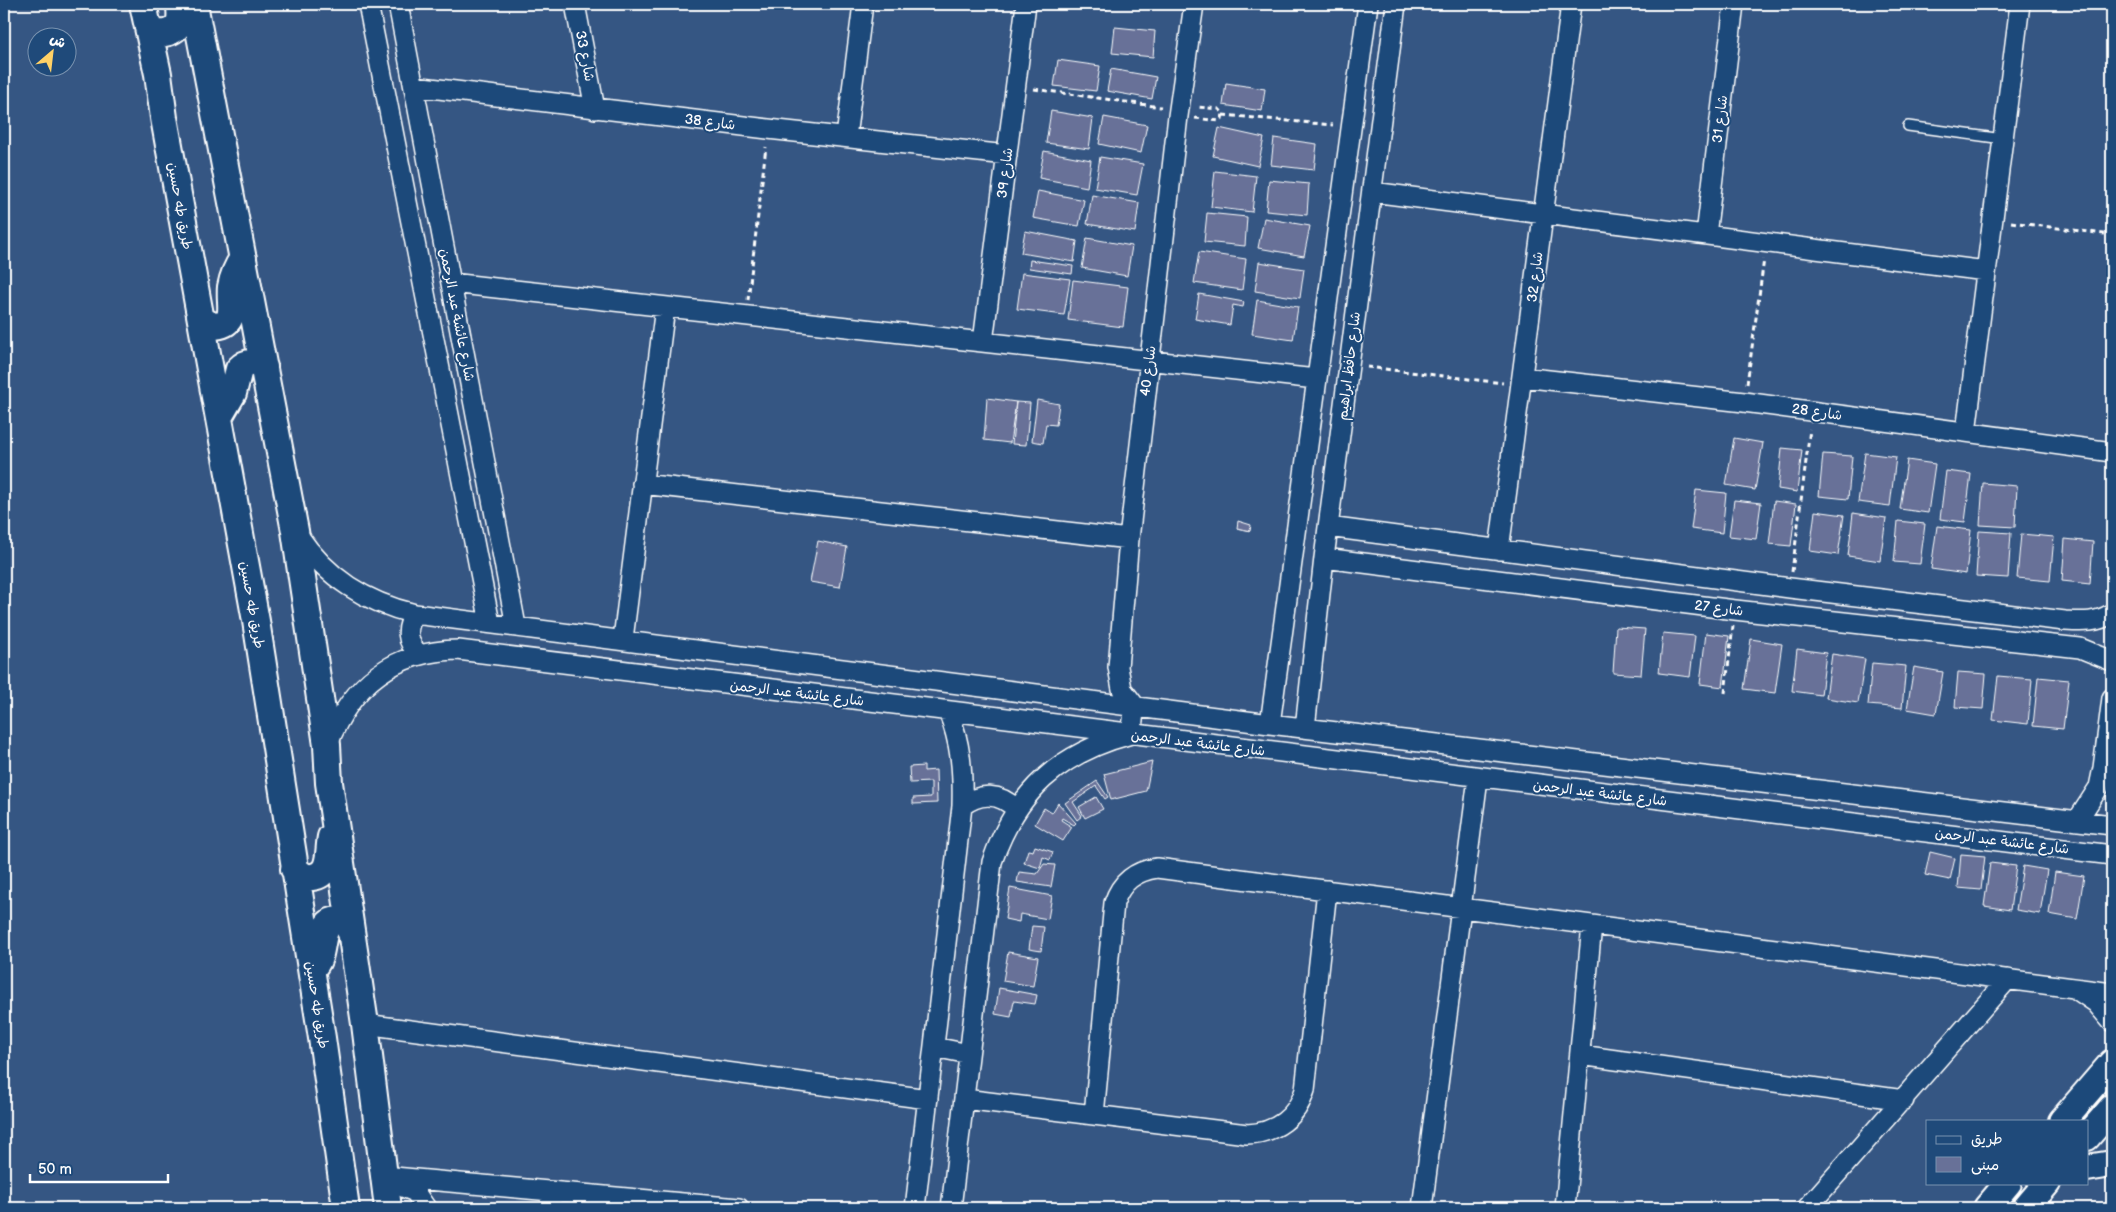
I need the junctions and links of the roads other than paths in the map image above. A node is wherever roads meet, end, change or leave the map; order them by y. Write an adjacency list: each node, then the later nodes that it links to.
1 (143, 4): 15 (main road, طريق طه حسين)
2 (180, 4): 15 (main road)
3 (194, 4): 25 (main road)
4 (368, 4): 46 (street, شارع عائشة عبد الرحمن)
5 (398, 4): 16 (street, شارع عائشة عبد الرحمن)
6 (575, 4): 17 (street, شارع 33)
7 (863, 4): 19 (street)
8 (1026, 4): 21 (street, شارع 39)
9 (1194, 4): 31 (street, شارع 40)
10 (1368, 4): 33 (street)
11 (1396, 4): 22 (street, شارع حافظ ابراهيم)
12 (1571, 4): 23 (street, شارع 32)
13 (1734, 4): 24 (street, شارع 31)
14 (2020, 4): 20 (street)
15 (150, 31): 29 (main road, طريق طه حسين)
16 (414, 86): 17 (street, شارع 38); 27 (street, شارع عائشة عبد الرحمن)
17 (595, 108): 19 (street, شارع 38)
18 (1908, 126): 20 (lane)
19 (846, 137): 21 (street, شارع 38)
20 (2003, 139): 26 (street)
21 (1007, 154): 30 (street, شارع 39)
22 (1372, 192): 23 (street); 39 (street, شارع حافظ ابراهيم)
23 (1543, 215): 24 (street); 34 (street, شارع 32)
24 (1706, 235): 26 (street)
25 (243, 258): 29 (main road); 32 (main road)
26 (1986, 271): 36 (street)
27 (451, 283): 28 (street); 47 (street, شارع عائشة عبد الرحمن)
28 (665, 307): 30 (street); 38 (street)
29 (201, 319): 35 (main road, طريق طه حسين)
30 (983, 342): 31 (street)
31 (1150, 359): 33 (street); 41 (street, شارع 40)
32 (264, 367): 35 (main road); 40 (main road)
33 (1316, 379): 56 (street)
34 (1522, 381): 36 (street, شارع 28); 42 (street, شارع 32)
35 (219, 417): 69 (main road, طريق طه حسين)
36 (1966, 432): 37 (street, شارع 28)
37 (2112, 452)
38 (642, 484): 41 (street); 48 (street)
39 (1328, 528): 42 (street, شارع 27); 43 (street, شارع حافظ ابراهيم)
40 (295, 531): 45 (street, شارع عائشة عبد الرحمن); 59 (main road)
41 (1129, 540): 54 (street, شارع 40)
42 (1500, 550): 44 (street, شارع 27)
43 (1324, 558): 50 (street, شارع 27); 57 (street, شارع حافظ ابراهيم)
44 (2112, 613)
45 (415, 614): 46 (street, شارع عائشة عبد الرحمن); 49 (street)
46 (490, 623): 47 (street, شارع عائشة عبد الرحمن)
47 (516, 626): 48 (street, شارع عائشة عبد الرحمن)
48 (622, 639): 51 (street, شارع عائشة عبد الرحمن)
49 (419, 654): 53 (street, شارع عائشة عبد الرحمن); 59 (street, شارع عائشة عبد الرحمن)
50 (2112, 661)
51 (878, 673): 53 (street); 54 (street, شارع عائشة عبد الرحمن)
52 (2112, 698): 65 (street)
53 (877, 703): 55 (street, شارع عائشة عبد الرحمن)
54 (1135, 706): 56 (street, شارع عائشة عبد الرحمن); 58 (street)
55 (948, 711): 58 (street, شارع عائشة عبد الرحمن); 63 (street)
56 (1270, 724): 57 (street, شارع عائشة عبد الرحمن)
57 (1305, 728): 60 (street, شارع عائشة عبد الرحمن)
58 (1131, 734): 61 (street, شارع عائشة عبد الرحمن); 64 (street)
59 (327, 745): 66 (main road)
60 (1600, 764): 62 (street); 65 (street, شارع عائشة عبد الرحمن)
61 (1478, 778): 62 (street, شارع عائشة عبد الرحمن); 71 (street)
62 (1597, 792): 68 (street, شارع عائشة عبد الرحمن)
63 (962, 806): 64 (street); 80 (street)
64 (1016, 809): 81 (street)
65 (2077, 821): 67 (street, شارع عائشة عبد الرحمن)
66 (335, 825): 69 (main road); 73 (main road)
67 (2112, 825)
68 (2112, 855)
69 (294, 869): 74 (main road, طريق طه حسين)
70 (1327, 890): 71 (street); 88 (street); 88 (street)
71 (1462, 908): 72 (street); 103 (street)
72 (1592, 925): 75 (street); 82 (street)
73 (351, 933): 74 (main road); 79 (main road)
74 (311, 970): 97 (main road, طريق طه حسين)
75 (2008, 979): 76 (street); 86 (street)
76 (2074, 988): 77 (street); 78 (street)
77 (2112, 993)
78 (2112, 1022)
79 (365, 1024): 85 (street); 93 (main road)
80 (934, 1048): 81 (street); 85 (street)
81 (970, 1054): 84 (street)
82 (1580, 1055): 86 (street); 104 (street)
83 (2112, 1063): 89 (main road)
84 (964, 1099): 88 (street); 102 (street)
85 (928, 1100): 101 (street)
86 (1904, 1100): 105 (street)
87 (2112, 1108): 90 (main road)
88 (1094, 1115)
89 (2063, 1120)
90 (2088, 1136)
91 (2112, 1164): 92 (main road)
92 (2088, 1168)
93 (384, 1180): 96 (street); 98 (main road); 99 (street)
94 (2007, 1184): 106 (main road)
95 (2046, 1184): 107 (main road)
96 (550, 1200): 100 (street)
97 (346, 1208)
98 (388, 1208)
99 (426, 1208)
100 (739, 1208)
101 (915, 1208)
102 (951, 1208)
103 (1422, 1208)
104 (1565, 1208)
105 (1807, 1208)
106 (1986, 1208)
107 (2026, 1208)

